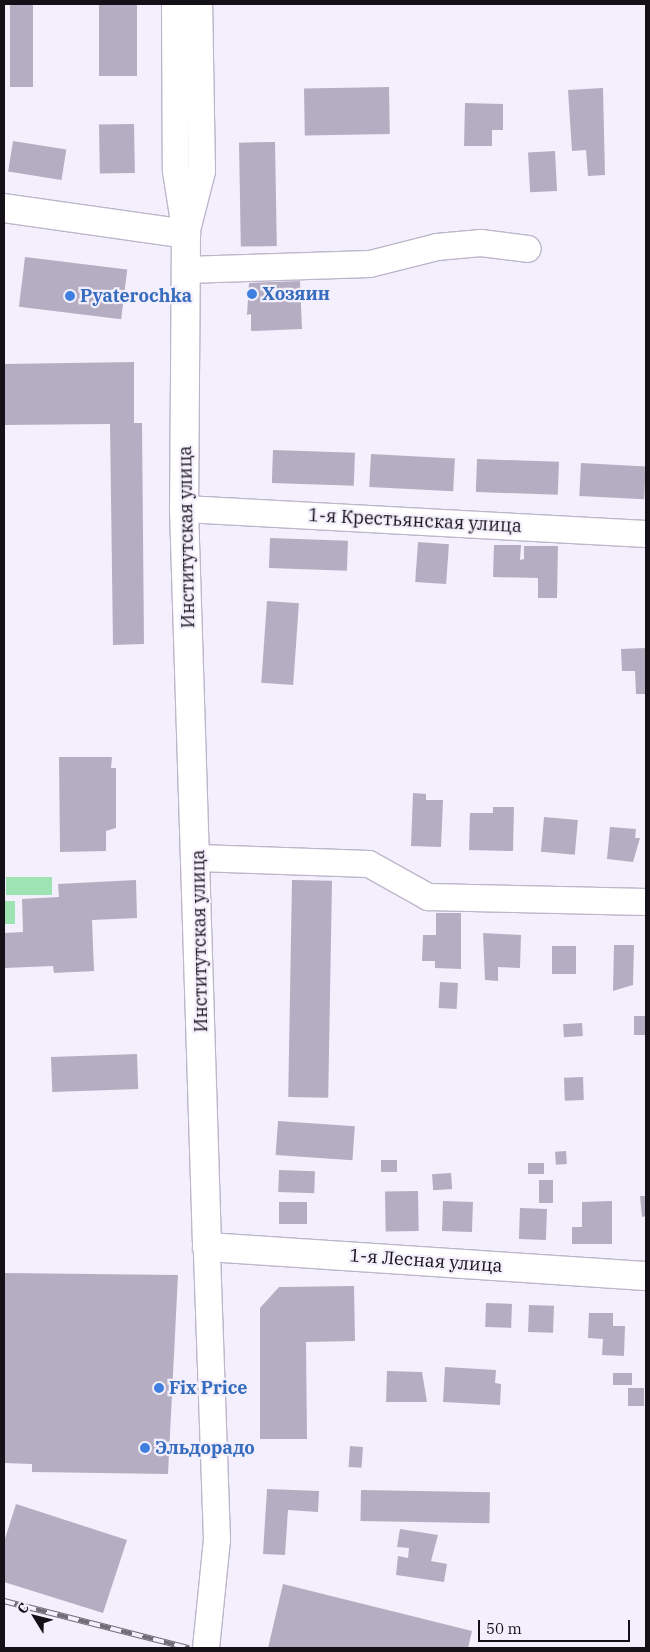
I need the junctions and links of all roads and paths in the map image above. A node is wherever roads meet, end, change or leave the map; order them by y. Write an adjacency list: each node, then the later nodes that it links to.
1 (175, 4): 4 (street, Институтская улица)
2 (199, 4): 4 (street, Институтская улица)
3 (4, 208): 4 (main road)
4 (186, 234): 6 (main road, Институтская улица)
5 (528, 249): 6 (street)
6 (186, 270): 7 (main road, Институтская улица)
7 (184, 509): 8 (street, 1-я Крестьянская улица); 9 (main road, Институтская улица)
8 (646, 534)
9 (198, 858): 10 (street); 11 (main road, Институтская улица)
10 (646, 902)
11 (207, 1247): 12 (main road, 1-я Лесная улица); 13 (street, Институтская улица)
12 (646, 1276)
13 (206, 1648)

